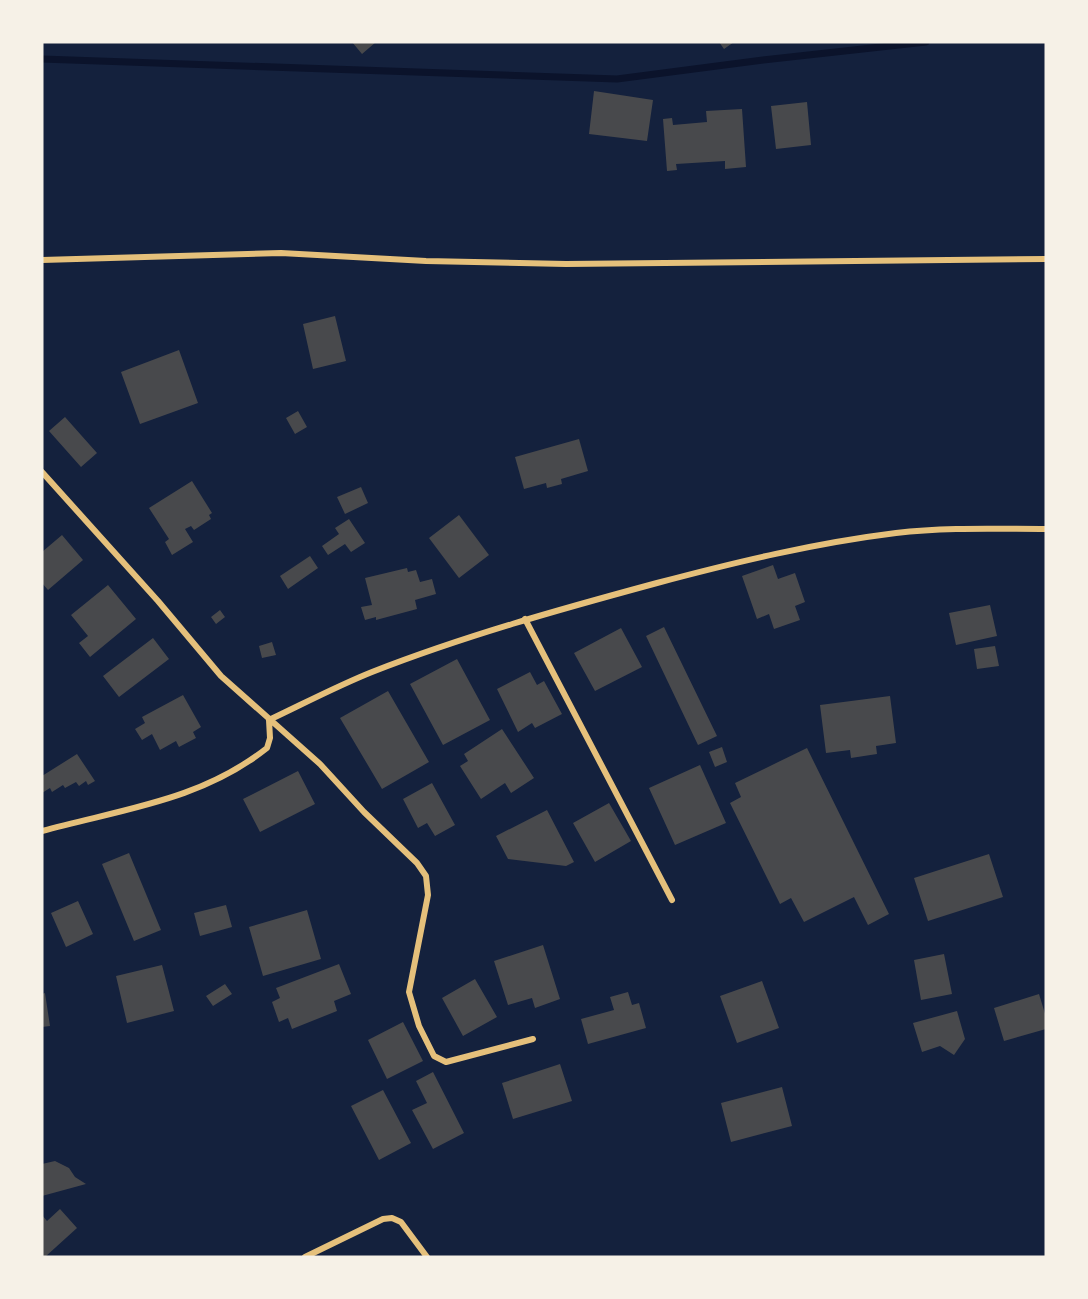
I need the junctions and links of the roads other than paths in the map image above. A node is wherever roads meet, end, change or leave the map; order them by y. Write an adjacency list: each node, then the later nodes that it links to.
1 (1046, 259): 2 (street)
2 (42, 260)
3 (42, 472): 6 (street)
4 (1046, 529): 5 (street)
5 (525, 619): 6 (street); 8 (street)
6 (269, 720): 7 (street); 9 (street)
7 (42, 831)
8 (672, 900)
9 (533, 1040)
10 (305, 1257): 11 (street)
11 (427, 1257)

